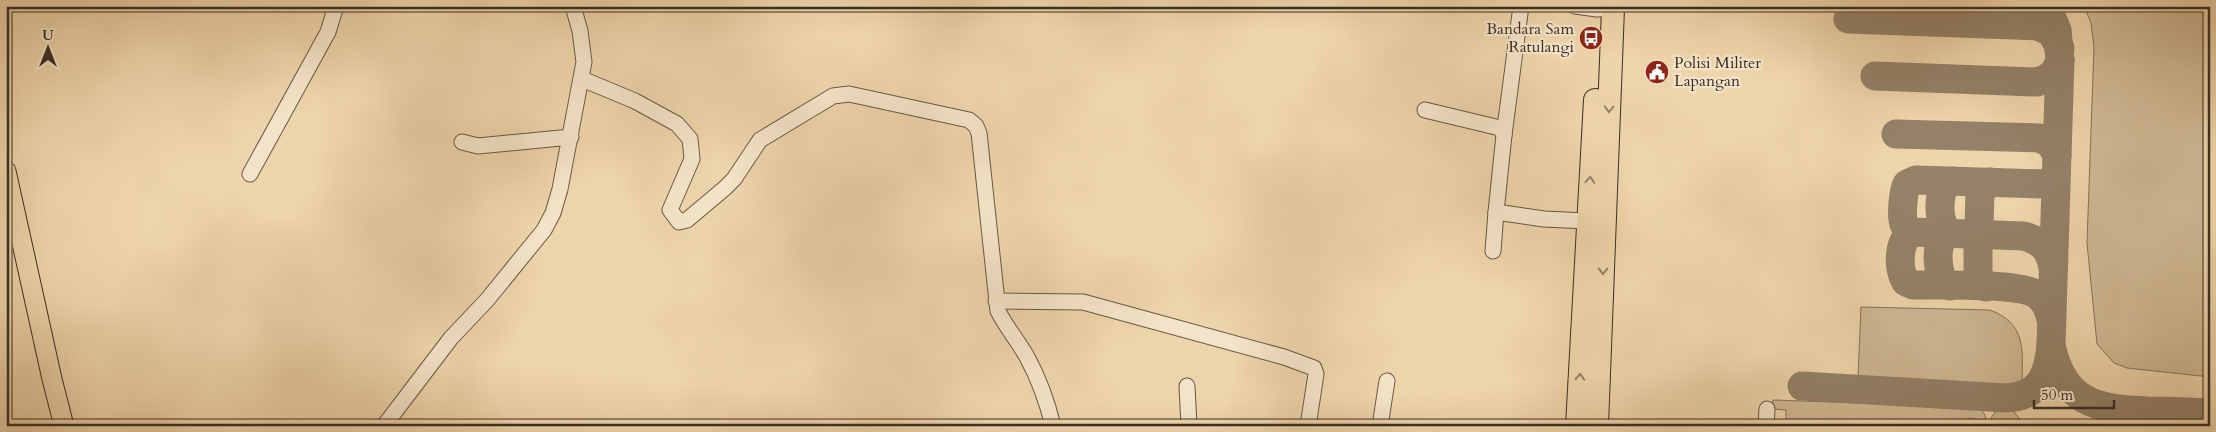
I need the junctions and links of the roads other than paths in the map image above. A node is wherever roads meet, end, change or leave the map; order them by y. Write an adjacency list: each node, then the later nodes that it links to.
1 (336, 6): 12 (street)
2 (573, 6): 6 (street)
3 (1521, 6): 8 (street)
4 (1575, 6): 5 (street)
5 (1606, 8): 14 (highway, one-way to 5); 27 (highway, one-way to 27)
6 (582, 79): 9 (street); 16 (street)
7 (1426, 110): 8 (street)
8 (1504, 135): 13 (street)
9 (571, 137): 10 (street); 21 (street)
10 (462, 142)
11 (6, 171): 20 (main road)
12 (250, 174)
13 (1496, 212): 14 (street); 15 (street)
14 (1587, 221): 26 (highway, one-way to 14)
15 (1493, 251)
16 (996, 301): 22 (street); 24 (street)
17 (1387, 381): 25 (street)
18 (1187, 386): 23 (street)
19 (1767, 409): 28 (street)
20 (64, 426)
21 (384, 426)
22 (1053, 426)
23 (1189, 426)
24 (1308, 426)
25 (1380, 426)
26 (1577, 426)
27 (1597, 426)
28 (1766, 426)

